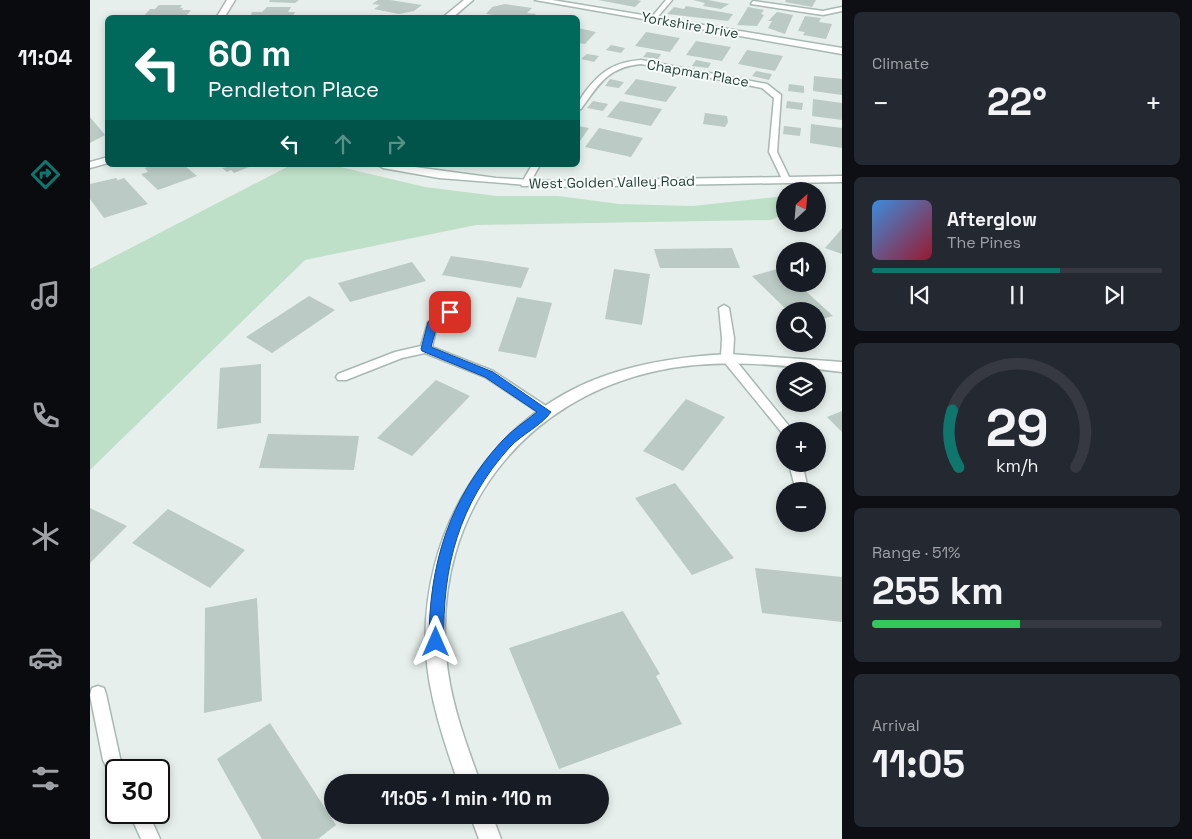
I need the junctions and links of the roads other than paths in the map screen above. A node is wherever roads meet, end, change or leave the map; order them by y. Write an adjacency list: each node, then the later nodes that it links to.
1 (231, 0): 7 (street)
2 (469, 0): 8 (street)
3 (539, 0): 9 (street, Yorkshire Drive)
4 (669, 0): 9 (lane)
5 (753, 3): 6 (lane)
6 (842, 9)
7 (222, 15)
8 (450, 15)
9 (653, 19): 10 (street, Yorkshire Drive)
10 (842, 51)
11 (580, 104): 16 (lane, Chapman Place)
12 (105, 161): 13 (street)
13 (90, 165)
14 (395, 167): 18 (street, West Golden Valley Road)
15 (535, 167): 18 (lane)
16 (786, 179): 17 (street, West Golden Valley Road); 18 (street, West Golden Valley Road)
17 (842, 179)
18 (525, 184)
19 (724, 308): 22 (lane)
20 (450, 312): 21 (lane)
21 (426, 349): 24 (lane); 25 (lane)
22 (727, 358): 23 (street); 25 (street); 26 (lane)
23 (842, 367)
24 (342, 377)
25 (545, 412): 29 (street)
26 (780, 422)
27 (98, 694): 28 (lane)
28 (112, 759)
29 (466, 774)
30 (144, 824): 32 (lane)
31 (484, 824): 33 (street)
32 (151, 839)
33 (490, 839)

